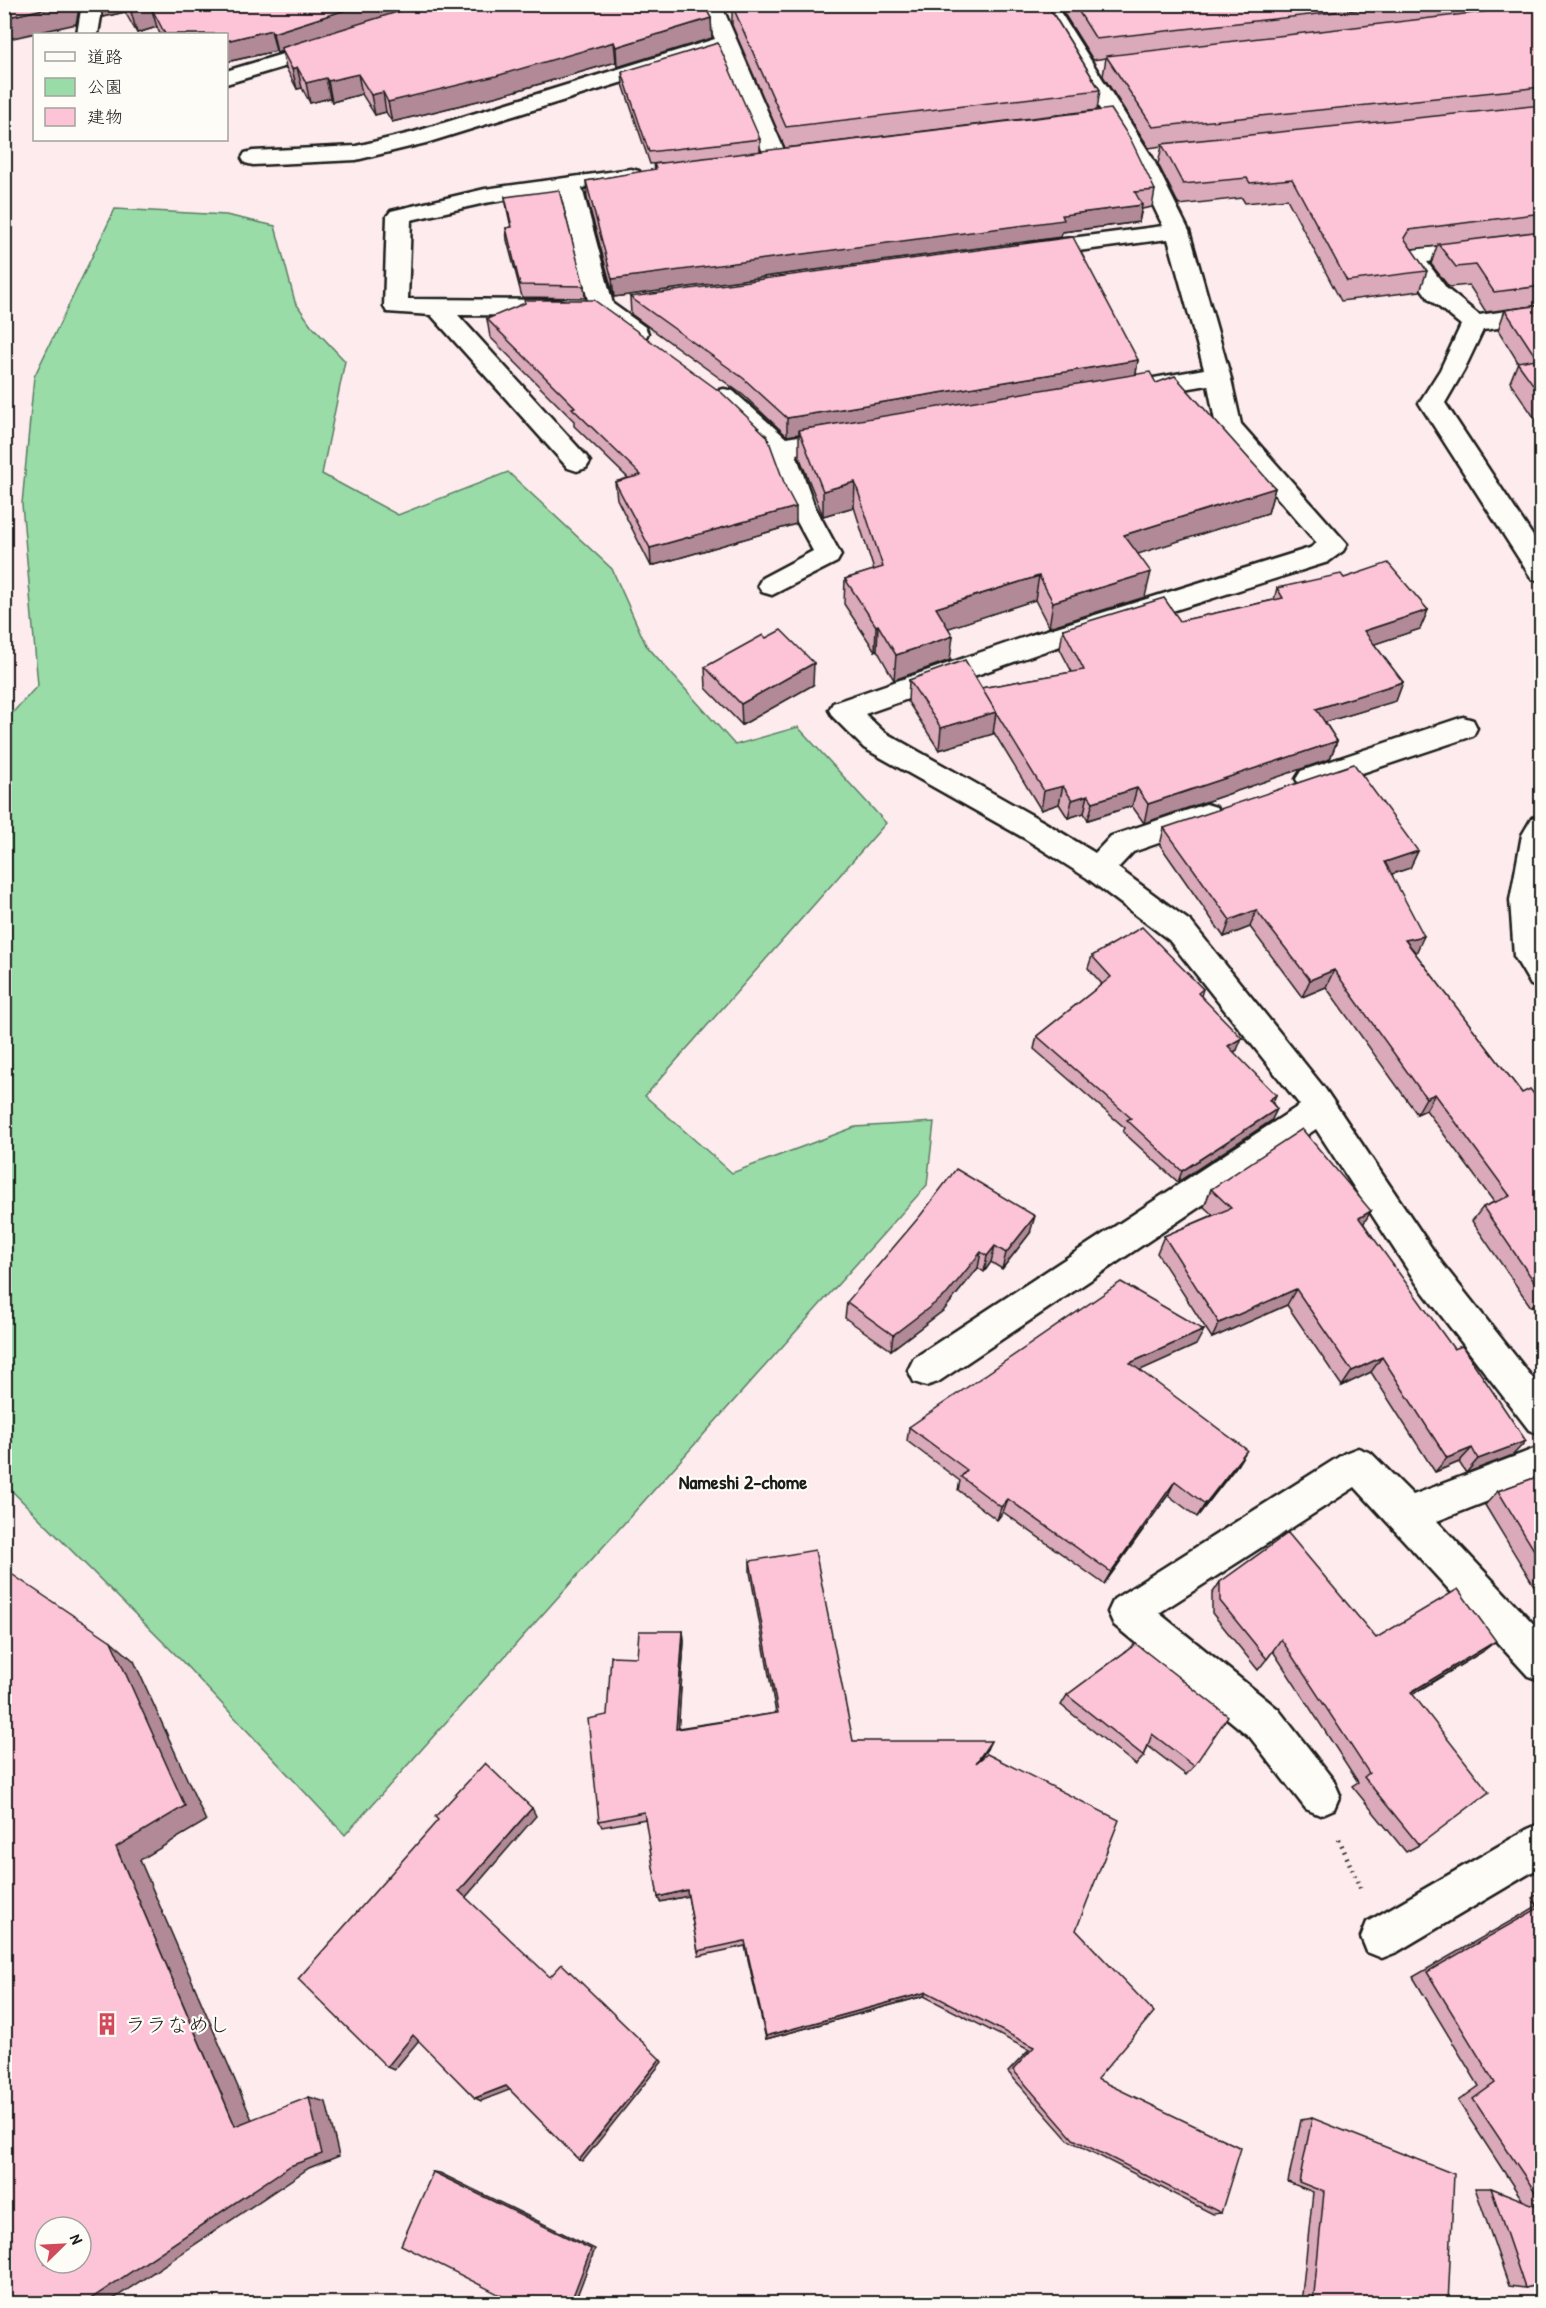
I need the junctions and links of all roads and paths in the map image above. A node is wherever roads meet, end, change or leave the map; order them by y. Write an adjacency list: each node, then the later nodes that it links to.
1 (93, 4): 5 (street)
2 (1044, 4): 9 (street)
3 (712, 12): 4 (street); 7 (street)
4 (736, 16)
5 (88, 33)
6 (345, 42): 10 (street)
7 (725, 43): 13 (street); 14 (street)
8 (1109, 66): 9 (street)
9 (1086, 69): 11 (street)
10 (228, 77)
11 (1115, 117): 12 (street); 17 (street)
12 (1092, 120)
13 (253, 158)
14 (777, 159)
15 (650, 174): 16 (street)
16 (569, 183): 21 (street); 22 (street)
17 (1177, 231): 19 (street); 26 (street)
18 (1542, 241): 24 (street)
19 (1013, 253)
20 (637, 303): 22 (street)
21 (438, 308): 22 (street); 31 (street)
22 (602, 308): 25 (street)
23 (1542, 314): 24 (street)
24 (1474, 323): 32 (street)
25 (658, 349)
26 (1218, 375): 28 (street); 38 (street)
27 (705, 383): 30 (street)
28 (1112, 393)
29 (864, 435): 30 (street)
30 (781, 448): 33 (street)
31 (576, 462)
32 (1542, 572)
33 (772, 585)
34 (1463, 728): 35 (street)
35 (1287, 788)
36 (1232, 806): 38 (street)
37 (1542, 826): 39 (street)
38 (1098, 870): 40 (street)
39 (1542, 976)
40 (1320, 1109): 41 (street); 42 (street)
41 (926, 1370)
42 (1542, 1418)
43 (1542, 1463): 44 (street)
44 (1407, 1515): 45 (street); 46 (street)
45 (1542, 1662)
46 (1320, 1795): 48 (path)
47 (1542, 1843): 48 (street)
48 (1382, 1937)

